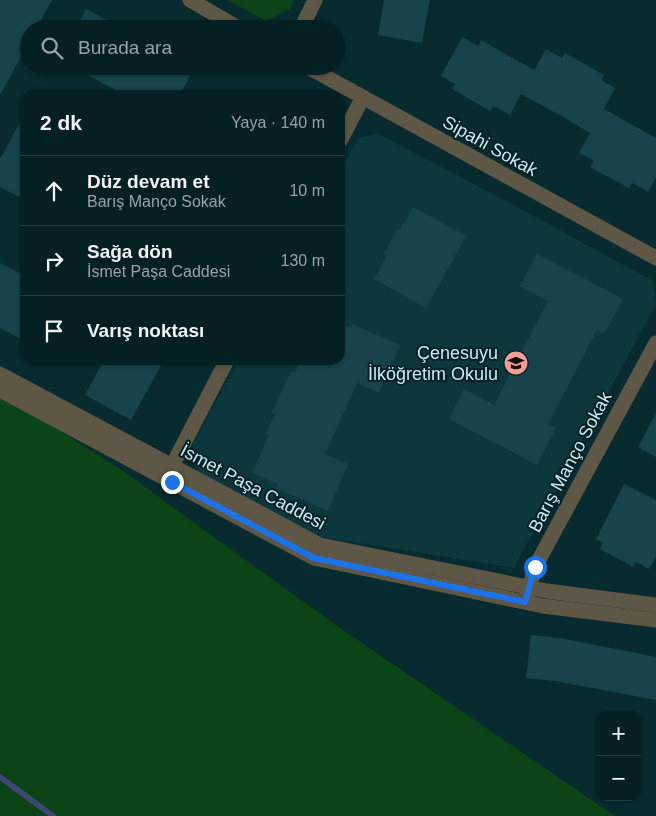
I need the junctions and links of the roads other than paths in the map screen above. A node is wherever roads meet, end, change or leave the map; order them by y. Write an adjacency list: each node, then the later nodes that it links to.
1 (190, 0): 3 (street)
2 (315, 0): 4 (street)
3 (224, 20)
4 (305, 20)
5 (322, 75): 6 (street, Sipahi Sokak)
6 (362, 97): 7 (street); 8 (street, Sipahi Sokak)
7 (345, 131)
8 (656, 258)
9 (656, 343): 15 (street, Barış Manço Sokak)
10 (224, 365): 13 (street)
11 (0, 374): 13 (street, İsmet Paşa Caddesi)
12 (0, 390): 14 (street, İsmet Paşa Caddesi)
13 (172, 466): 14 (street); 15 (street, İsmet Paşa Caddesi)
14 (172, 482): 15 (street, İsmet Paşa Caddesi)
15 (527, 595): 16 (street, İsmet Paşa Caddesi); 17 (street, İsmet Paşa Caddesi)
16 (656, 605)
17 (656, 620)

